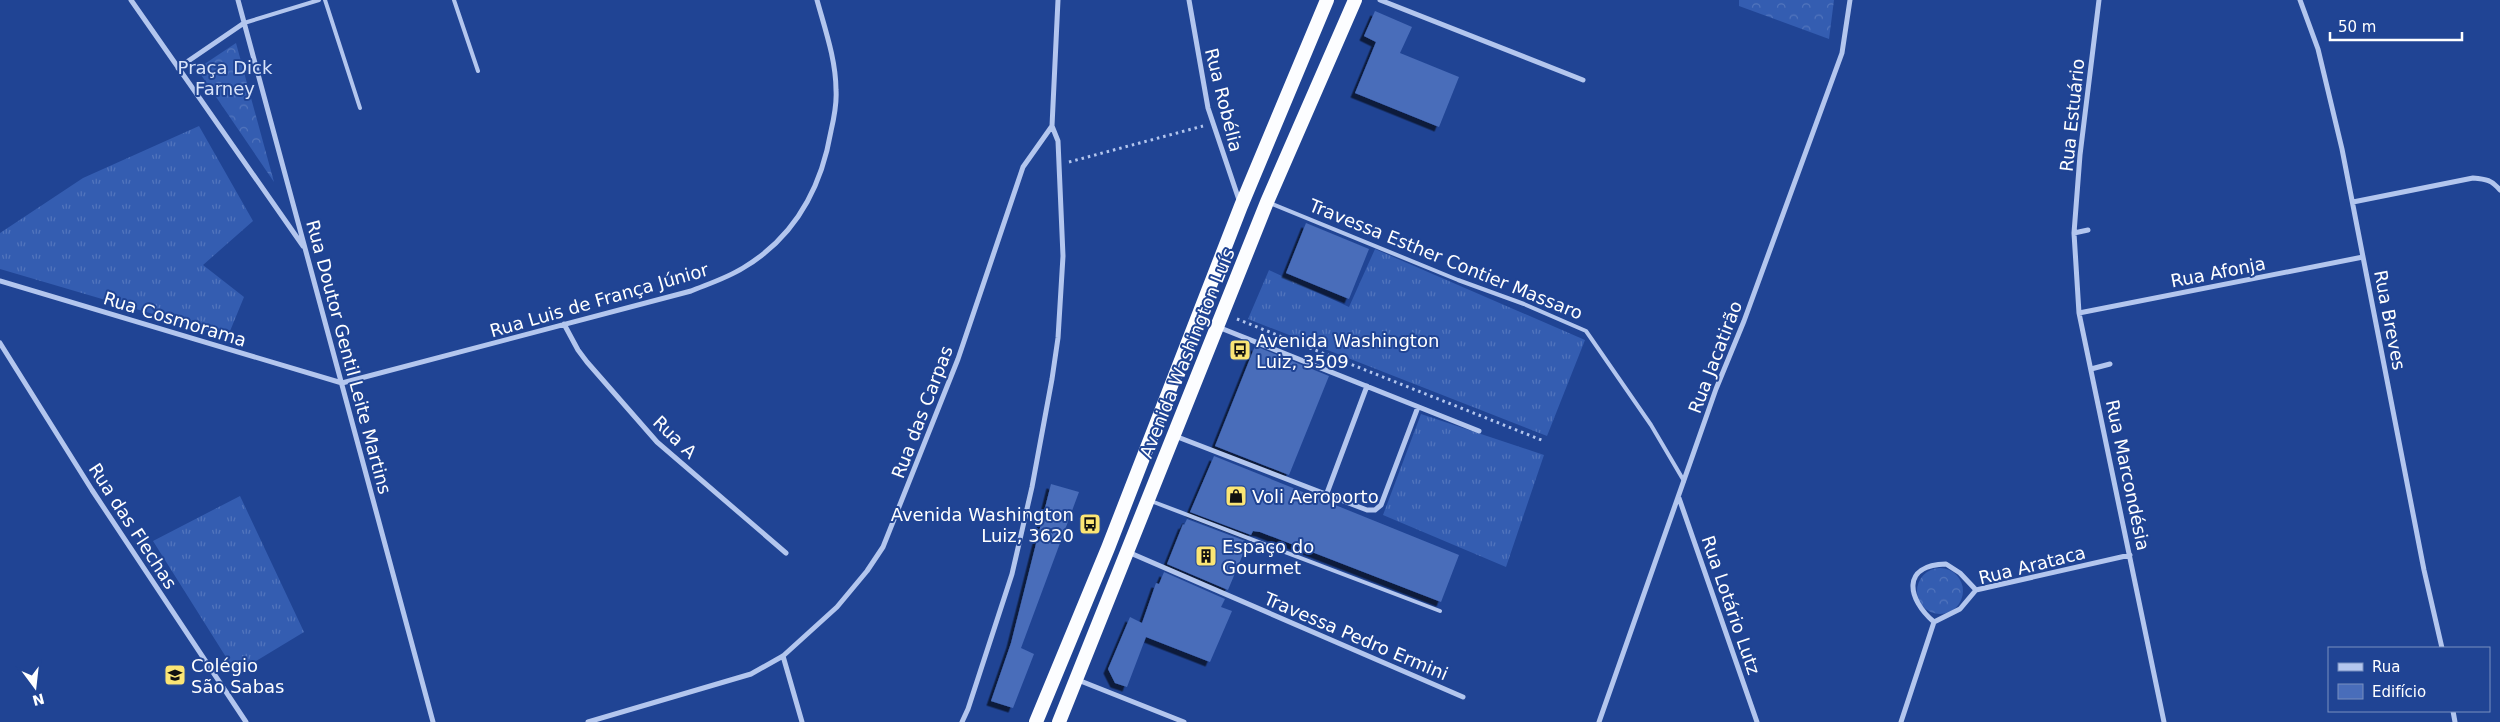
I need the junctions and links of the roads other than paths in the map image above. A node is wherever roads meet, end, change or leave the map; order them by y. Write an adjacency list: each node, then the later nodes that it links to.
1 (131, 0): 16 (street)
2 (238, 0): 15 (street, Rua Doutor Gentil Leite Martins)
3 (319, 0): 15 (lane)
4 (325, 0): 19 (lane)
5 (454, 0): 17 (lane)
6 (818, 0): 34 (street, Rua Luis de França Júnior)
7 (1058, 0): 20 (street)
8 (1189, 0): 24 (street, Rua Robélia)
9 (1327, 0): 24 (highway, Avenida Washington Luís)
10 (1355, 0): 22 (highway, Avenida Washington Luís)
11 (1380, 0): 18 (street)
12 (1850, 0): 43 (street, Rua Jacatirão)
13 (2099, 0): 26 (street, Rua Estuário)
14 (2300, 0): 23 (street, Rua Breves)
15 (244, 23): 16 (street); 27 (street, Rua Doutor Gentil Leite Martins)
16 (178, 68): 27 (street)
17 (478, 71)
18 (1583, 80)
19 (360, 108)
20 (1052, 126): 54 (street, Rua das Carpas); 61 (street)
21 (2500, 190): 23 (street)
22 (1267, 202): 33 (highway, Avenida Washington Luís); 43 (lane, Travessa Esther Contier Massaro)
23 (2353, 202): 28 (street, Rua Breves)
24 (1241, 206): 62 (highway, Avenida Washington Luís)
25 (2088, 230): 26 (street)
26 (2074, 233): 32 (street, Rua Marcondésia)
27 (306, 250): 38 (street, Rua Doutor Gentil Leite Martins)
28 (2363, 257): 32 (street, Rua Afonja); 53 (street, Rua Breves)
29 (0, 281): 30 (street, Rua Cosmorama)
30 (8, 283): 31 (street); 38 (street, Rua Cosmorama)
31 (0, 286)
32 (2079, 313): 37 (street, Rua Marcondésia)
33 (1220, 320): 39 (street); 42 (highway, Avenida Washington Luís)
34 (564, 324): 38 (street, Rua Luis de França Júnior); 48 (street, Rua A)
35 (0, 343): 57 (street, Rua das Flechas)
36 (2110, 364): 37 (street)
37 (2091, 368): 49 (street, Rua Marcondésia)
38 (342, 383): 58 (street, Rua Doutor Gentil Leite Martins)
39 (1367, 386): 40 (street); 44 (street)
40 (1418, 407): 41 (street); 44 (street)
41 (1479, 432)
42 (1175, 436): 44 (street); 46 (highway, Avenida Washington Luís)
43 (1684, 481): 45 (street, Rua Jacatirão)
44 (1327, 493)
45 (1679, 498): 65 (street, Rua Jacatirão); 66 (street, Rua Lotário Lutz)
46 (1149, 500): 47 (highway, Avenida Washington Luís); 51 (lane)
47 (1128, 551): 55 (highway, Avenida Washington Luís); 56 (street, Travessa Pedro Ermini)
48 (786, 553)
49 (2130, 555): 50 (street, Rua Arataca); 68 (street, Rua Marcondésia)
50 (1976, 590): 52 (street, Rua Arataca); 52 (street)
51 (1440, 611)
52 (1934, 622): 67 (street)
53 (2442, 647)
54 (783, 656): 59 (street, Rua das Carpas); 60 (street)
55 (1076, 679): 63 (highway, Avenida Washington Luís); 64 (street)
56 (1463, 697)
57 (246, 722)
58 (433, 722)
59 (588, 722)
60 (802, 722)
61 (962, 722)
62 (1036, 722)
63 (1059, 722)
64 (1184, 722)
65 (1599, 722)
66 (1757, 722)
67 (1901, 722)
68 (2164, 722)

